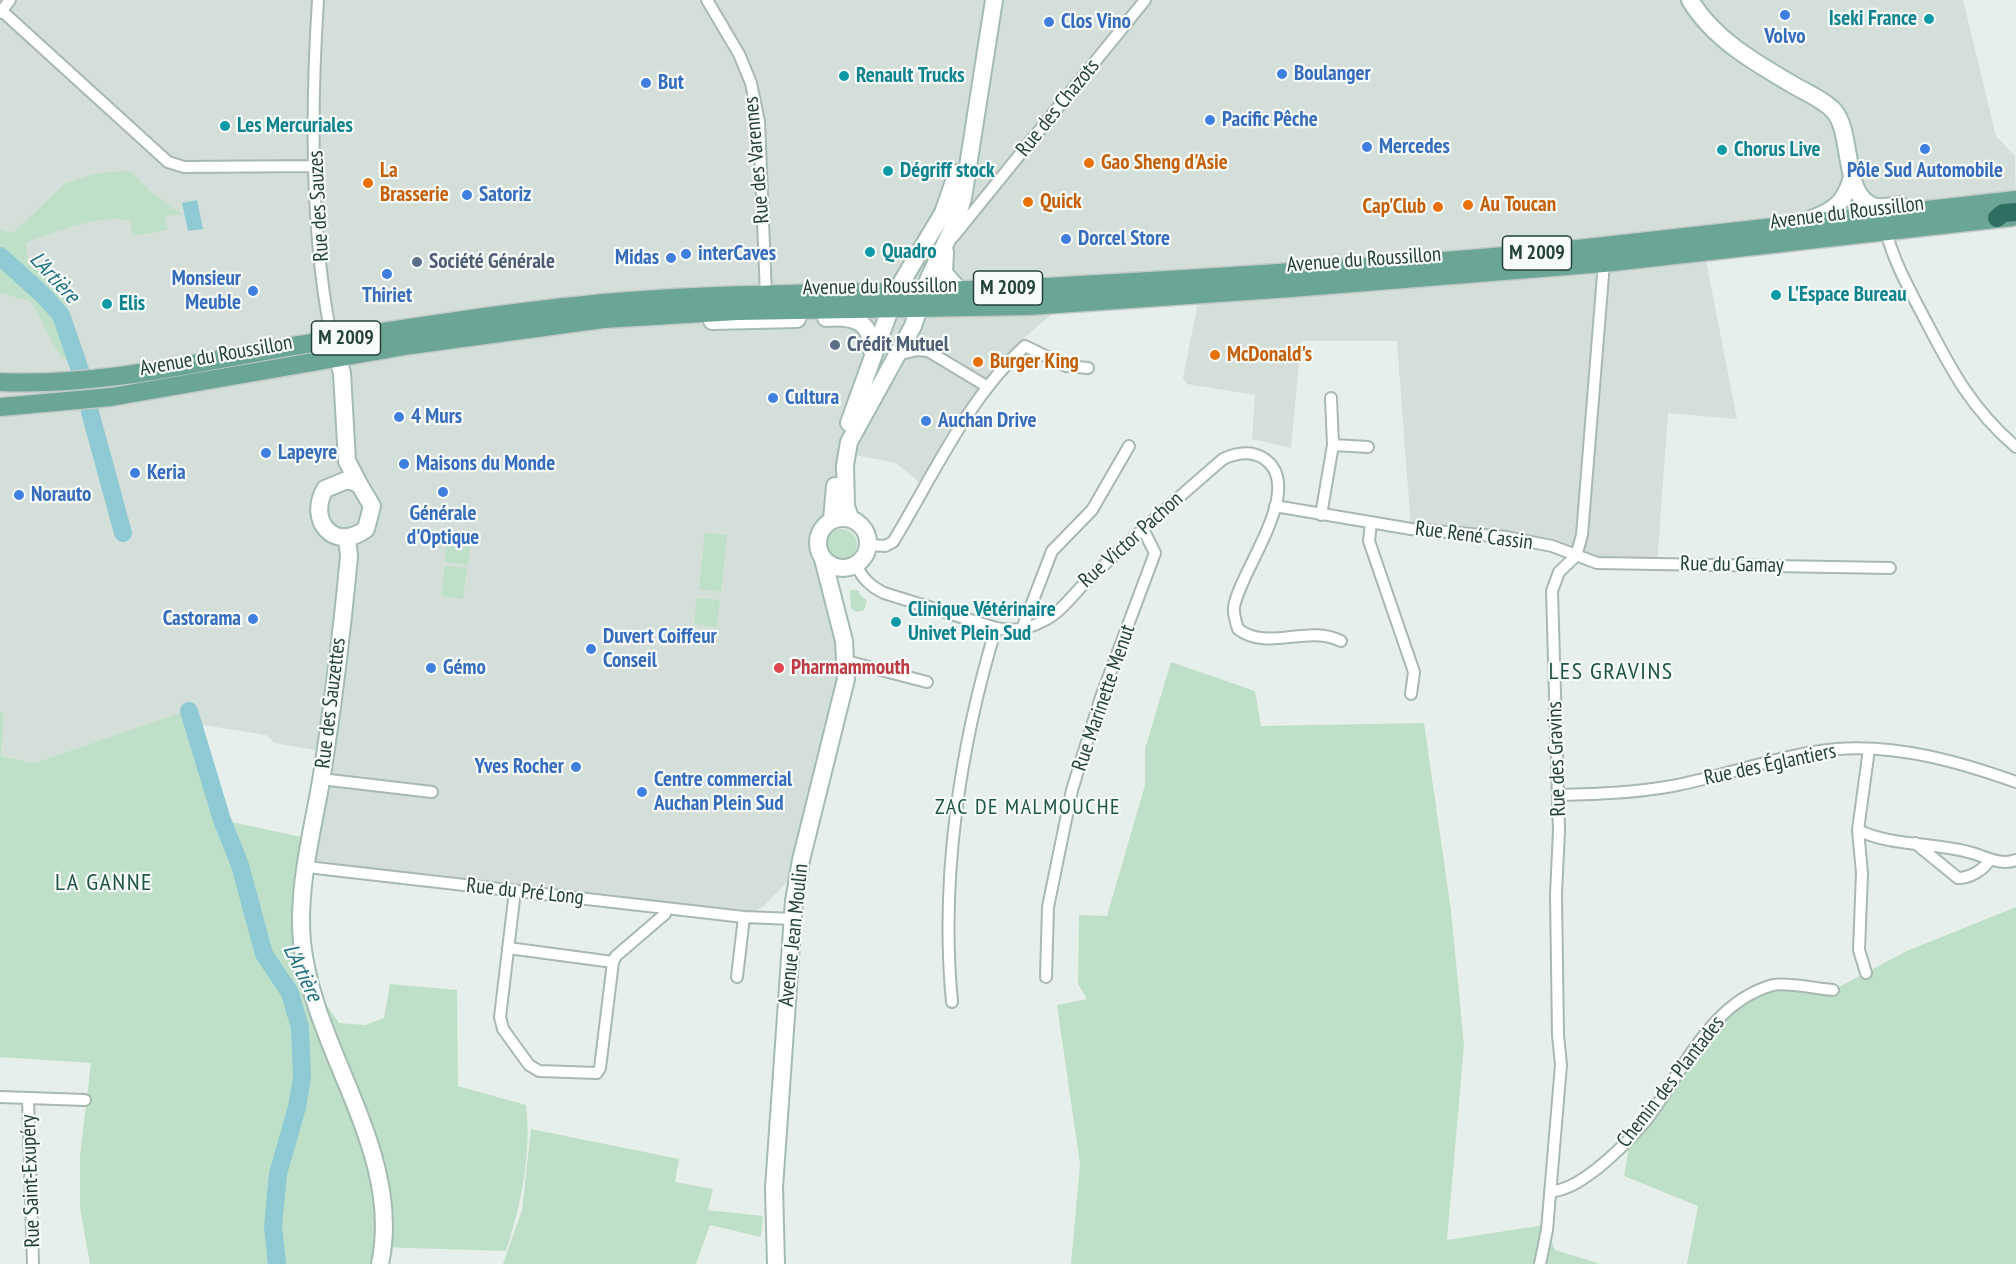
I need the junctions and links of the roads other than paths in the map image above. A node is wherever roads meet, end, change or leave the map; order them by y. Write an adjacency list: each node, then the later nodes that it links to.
1 (10, 0): 8 (street)
2 (318, 0): 9 (street, Rue des Sauzes)
3 (707, 0): 23 (street, Rue des Varennes)
4 (984, 0): 15 (main road)
5 (994, 0): 15 (main road)
6 (1145, 0): 15 (street, Rue des Chazots)
7 (1690, 0): 10 (main road)
8 (1, 12): 9 (street)
9 (315, 166): 29 (street, Rue des Sauzes)
10 (1852, 177): 12 (main road); 16 (main road)
11 (2016, 200): 12 (main road, Avenue du Roussillon / M 2009)
12 (1991, 211): 13 (highway); 14 (main road, Avenue du Roussillon / M 2009); 16 (main road, Avenue du Roussillon / M 2009); 17 (main road, Avenue du Roussillon / M 2009)
13 (2016, 212)
14 (2016, 217)
15 (955, 219): 18 (main road); 20 (main road)
16 (1799, 224): 22 (main road, Avenue du Roussillon / M 2009)
17 (1886, 231): 19 (main road, Avenue du Roussillon / M 2009); 43 (street)
18 (946, 243): 21 (main road); 22 (main road)
19 (1604, 263): 27 (main road, Avenue du Roussillon / M 2009); 55 (street, Rue des Gravins)
20 (897, 290): 21 (main road, Avenue du Roussillon / M 2009); 23 (main road, Avenue du Roussillon / M 2009); 25 (main road)
21 (925, 290): 22 (main road, Avenue du Roussillon / M 2009); 27 (main road)
22 (959, 290)
23 (766, 295): 24 (main road, Avenue du Roussillon / M 2009)
24 (681, 306): 26 (main road, Avenue du Roussillon / M 2009); 28 (main road, Avenue du Roussillon / M 2009)
25 (889, 308): 27 (main road, Avenue du Roussillon / M 2009); 28 (main road, Avenue du Roussillon / M 2009); 32 (main road)
26 (637, 309): 28 (main road); 29 (main road, Avenue du Roussillon / M 2009); 31 (main road, Avenue du Roussillon / M 2009)
27 (920, 309): 30 (main road)
28 (834, 314): 32 (main road)
29 (332, 340): 31 (main road); 35 (main road, Avenue du Roussillon / M 2009)
30 (897, 355): 36 (street); 49 (main road)
31 (339, 358): 39 (main road, Avenue du Roussillon / M 2009); 44 (main road)
32 (872, 360): 50 (main road)
33 (1088, 368): 36 (street)
34 (0, 382): 35 (main road, M 2009)
35 (58, 383): 37 (main road)
36 (988, 387): 54 (street)
37 (0, 391)
38 (1330, 398): 40 (street)
39 (0, 407)
40 (1333, 445): 42 (street); 48 (street)
41 (1129, 446): 61 (street)
42 (1368, 447)
43 (2016, 447)
44 (347, 460): 45 (main road); 46 (main road)
45 (339, 481): 46 (main road); 53 (main road)
46 (359, 484): 53 (main road)
47 (1275, 506): 48 (street, Rue René Cassin); 52 (street, Rue Victor Pachon); 62 (street)
48 (1321, 515): 51 (street, Rue René Cassin)
49 (850, 518): 50 (main road); 54 (main road)
50 (832, 520): 56 (main road)
51 (1371, 522): 55 (street, Rue René Cassin); 65 (street)
52 (1144, 531): 61 (street, Rue Victor Pachon); 84 (street, Rue Marinette Menut)
53 (347, 539): 67 (main road, Rue des Sauzettes)
54 (868, 545): 57 (main road)
55 (1576, 556): 58 (street, Rue du Gamay); 70 (street, Rue des Gravins)
56 (823, 559): 57 (main road); 59 (main road, Avenue Jean Moulin)
57 (851, 567): 59 (main road, Avenue Jean Moulin); 60 (street, Rue Victor Pachon)
58 (1890, 568)
59 (837, 612): 63 (main road, Avenue Jean Moulin)
60 (996, 628): 61 (street, Rue Victor Pachon); 86 (street)
61 (1022, 629)
62 (1341, 641)
63 (846, 662): 64 (street); 79 (main road, Avenue Jean Moulin)
64 (927, 682)
65 (1411, 694)
66 (1869, 749): 68 (street, Rue des Églantiers); 70 (street, Rue des Églantiers); 71 (street)
67 (321, 779): 69 (street); 75 (main road, Rue des Sauzettes)
68 (2016, 782)
69 (432, 792)
70 (1558, 795): 90 (street, Rue des Gravins)
71 (1858, 830): 72 (street); 82 (street)
72 (1915, 843): 73 (street); 73 (street)
73 (1990, 859): 74 (street)
74 (2016, 860)
75 (307, 867): 76 (street, Rue du Pré Long); 92 (main road, Rue des Sauzettes)
76 (514, 891): 77 (street, Rue du Pré Long); 80 (street)
77 (666, 908): 78 (street, Rue du Pré Long); 81 (street)
78 (744, 917): 79 (street, Rue du Pré Long); 83 (street)
79 (793, 919): 93 (main road, Avenue Jean Moulin)
80 (508, 948): 81 (street); 81 (street)
81 (613, 962)
82 (1866, 973)
83 (737, 977)
84 (1046, 977)
85 (1833, 990): 90 (street, Chemin des Plantades)
86 (952, 1002)
87 (0, 1097): 88 (street)
88 (28, 1098): 89 (street); 91 (street, Rue Saint-Exupéry)
89 (85, 1100)
90 (1550, 1192): 94 (street, Rue des Gravins)
91 (33, 1264)
92 (380, 1264)
93 (776, 1264)
94 (1540, 1264)

